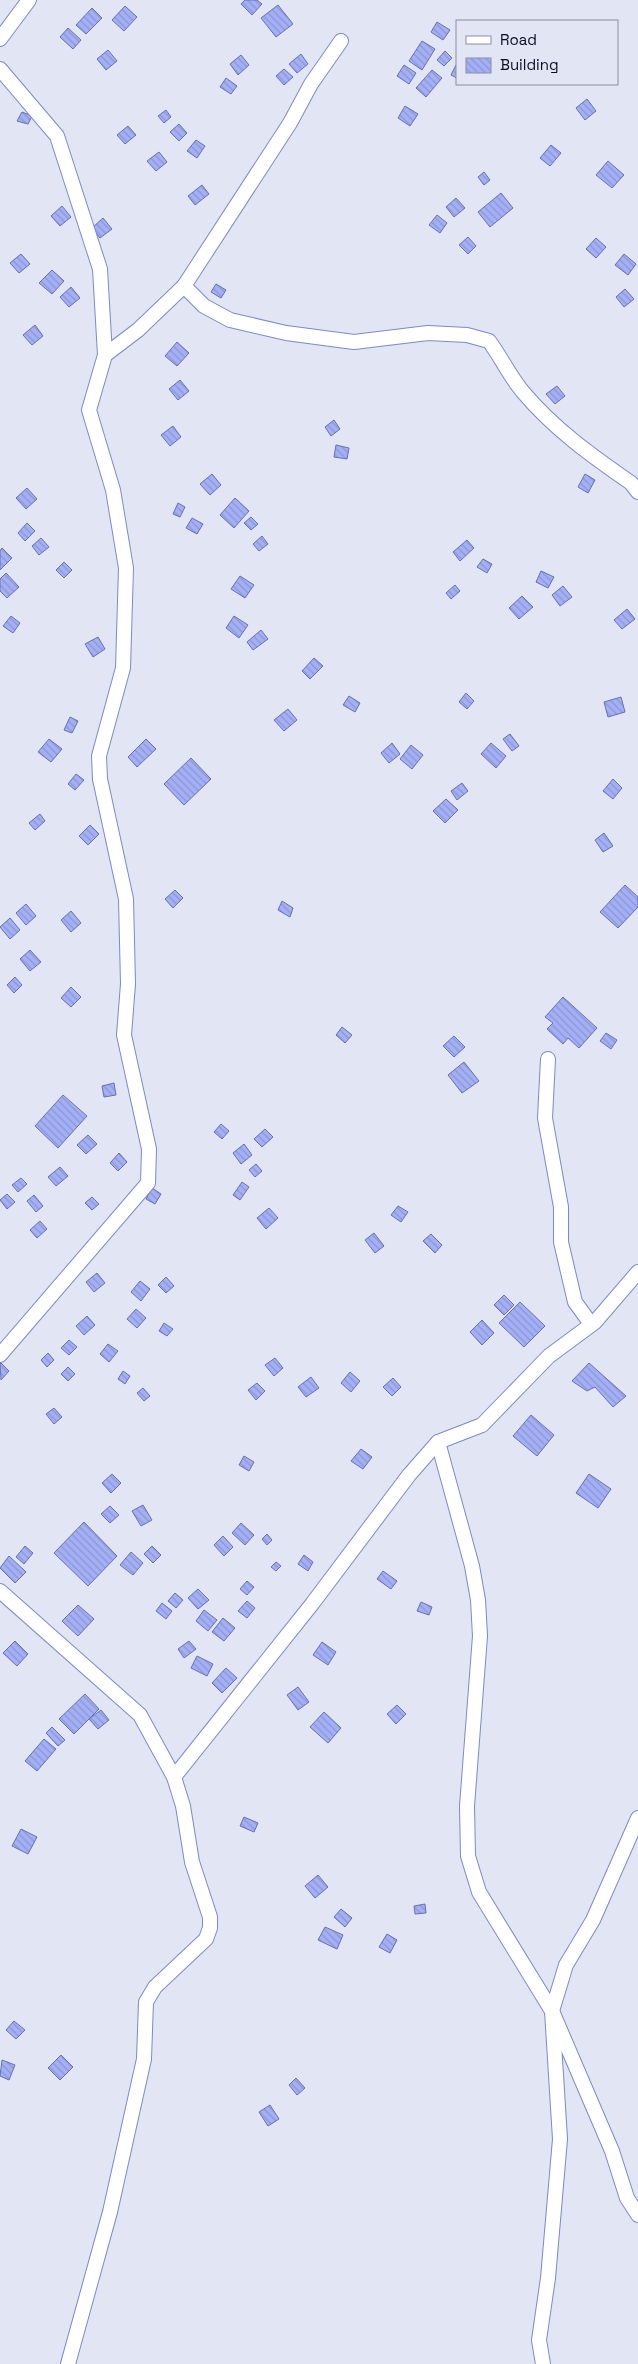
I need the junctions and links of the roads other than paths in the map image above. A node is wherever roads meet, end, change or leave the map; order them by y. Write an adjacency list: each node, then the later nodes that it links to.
1 (29, 0): 2 (street)
2 (0, 39)
3 (341, 41): 5 (street)
4 (0, 69): 6 (street)
5 (184, 286): 6 (street); 7 (street)
6 (105, 355): 11 (street)
7 (638, 492)
8 (548, 1059): 10 (street)
9 (638, 1272): 10 (street)
10 (592, 1324): 12 (street)
11 (0, 1355)
12 (438, 1442): 14 (street); 16 (street)
13 (0, 1591): 14 (street)
14 (174, 1777): 18 (street)
15 (638, 1818): 16 (street)
16 (552, 2011): 17 (street); 19 (street)
17 (638, 2215)
18 (68, 2364)
19 (543, 2364)

